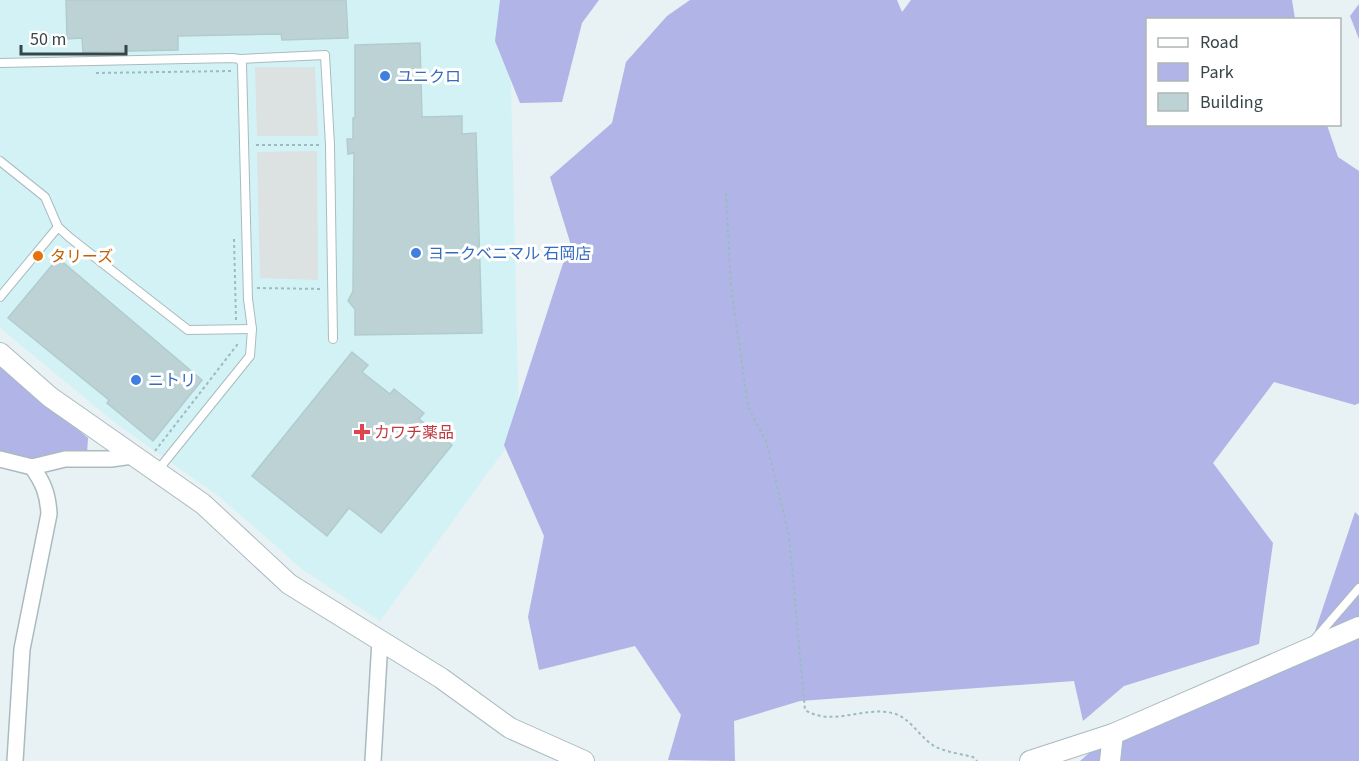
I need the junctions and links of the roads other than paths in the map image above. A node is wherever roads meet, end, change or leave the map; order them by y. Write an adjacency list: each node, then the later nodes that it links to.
1 (236, 58): 2 (lane); 6 (lane); 7 (lane)
2 (0, 63)
3 (0, 161): 4 (lane)
4 (58, 227): 5 (lane); 6 (lane)
5 (0, 297)
6 (252, 329): 10 (lane)
7 (333, 339)
8 (0, 353): 10 (street)
9 (0, 459): 11 (street)
10 (145, 463): 11 (street); 14 (street)
11 (32, 467): 17 (street)
12 (1359, 588): 15 (lane)
13 (1359, 627): 15 (street)
14 (380, 640): 18 (street); 19 (street)
15 (1306, 650): 16 (street)
16 (1113, 734): 20 (street); 21 (street)
17 (15, 761)
18 (373, 761)
19 (584, 761)
20 (1030, 761)
21 (1110, 761)

